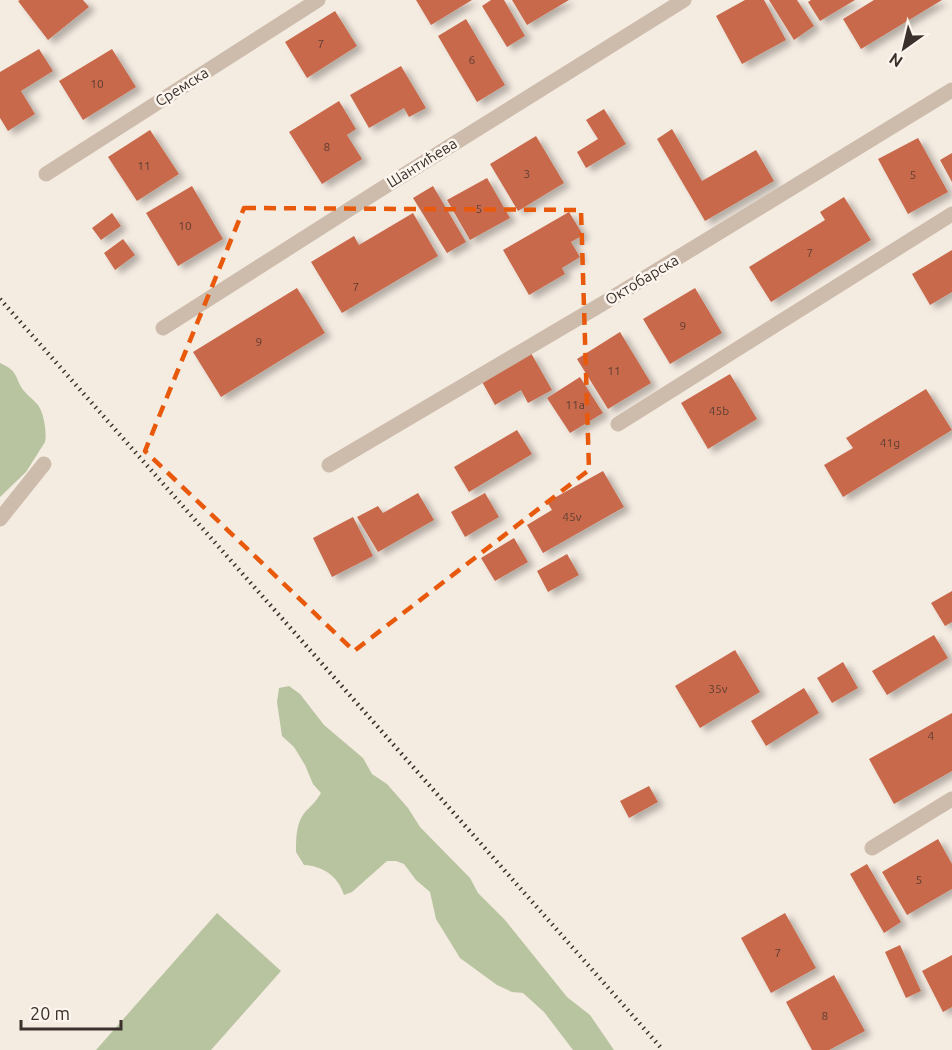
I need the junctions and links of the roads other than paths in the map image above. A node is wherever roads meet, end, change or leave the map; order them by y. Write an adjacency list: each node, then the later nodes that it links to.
1 (318, 0): 4 (street, Сремска)
2 (684, 0): 6 (street, Шантићева)
3 (952, 90): 9 (street, Октобарска)
4 (46, 174)
5 (952, 214): 7 (street)
6 (163, 328)
7 (618, 424)
8 (44, 464): 10 (street)
9 (329, 465)
10 (0, 519)
11 (952, 799): 12 (street)
12 (872, 848)

